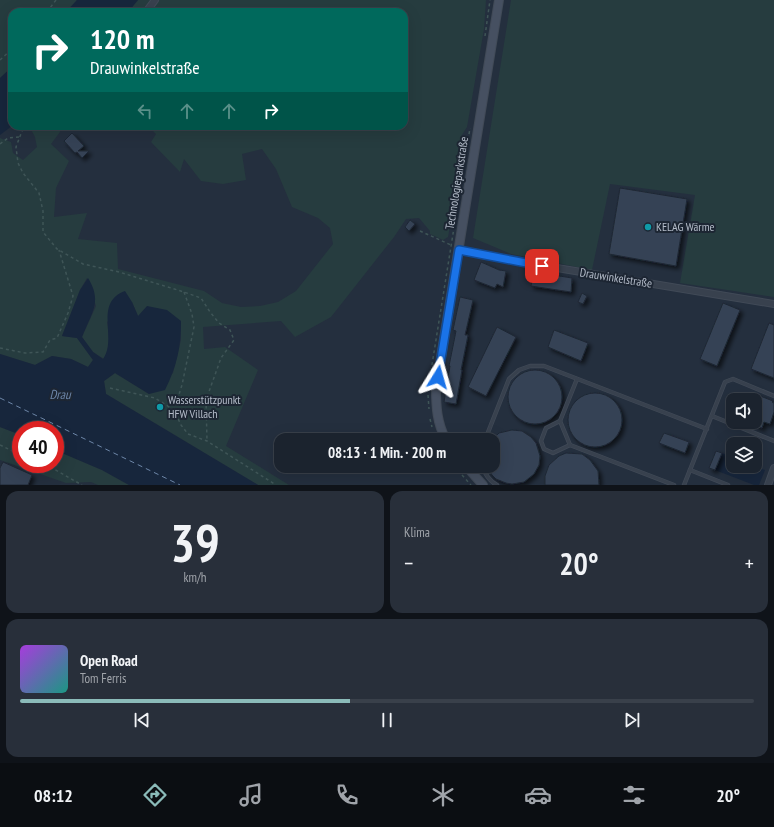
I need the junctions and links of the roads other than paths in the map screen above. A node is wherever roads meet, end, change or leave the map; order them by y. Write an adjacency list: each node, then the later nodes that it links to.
1 (499, 0): 2 (street, Technologieparkstraße)
2 (459, 250): 3 (street, Drauwinkelstraße); 9 (street, Technologieparkstraße)
3 (774, 304)
4 (577, 379): 7 (lane); 8 (lane); 10 (lane)
5 (774, 396): 6 (lane)
6 (712, 416): 8 (lane); 11 (lane)
7 (560, 421): 12 (lane); 12 (lane)
8 (707, 429): 14 (lane)
9 (442, 433)
10 (488, 433)
11 (774, 441)
12 (570, 445): 19 (lane)
13 (774, 468): 22 (street)
14 (690, 470): 20 (lane); 21 (lane)
15 (472, 473): 17 (street)
16 (485, 473): 18 (lane)
17 (482, 485)
18 (497, 485)
19 (674, 485)
20 (684, 485)
21 (728, 485)
22 (768, 485)

